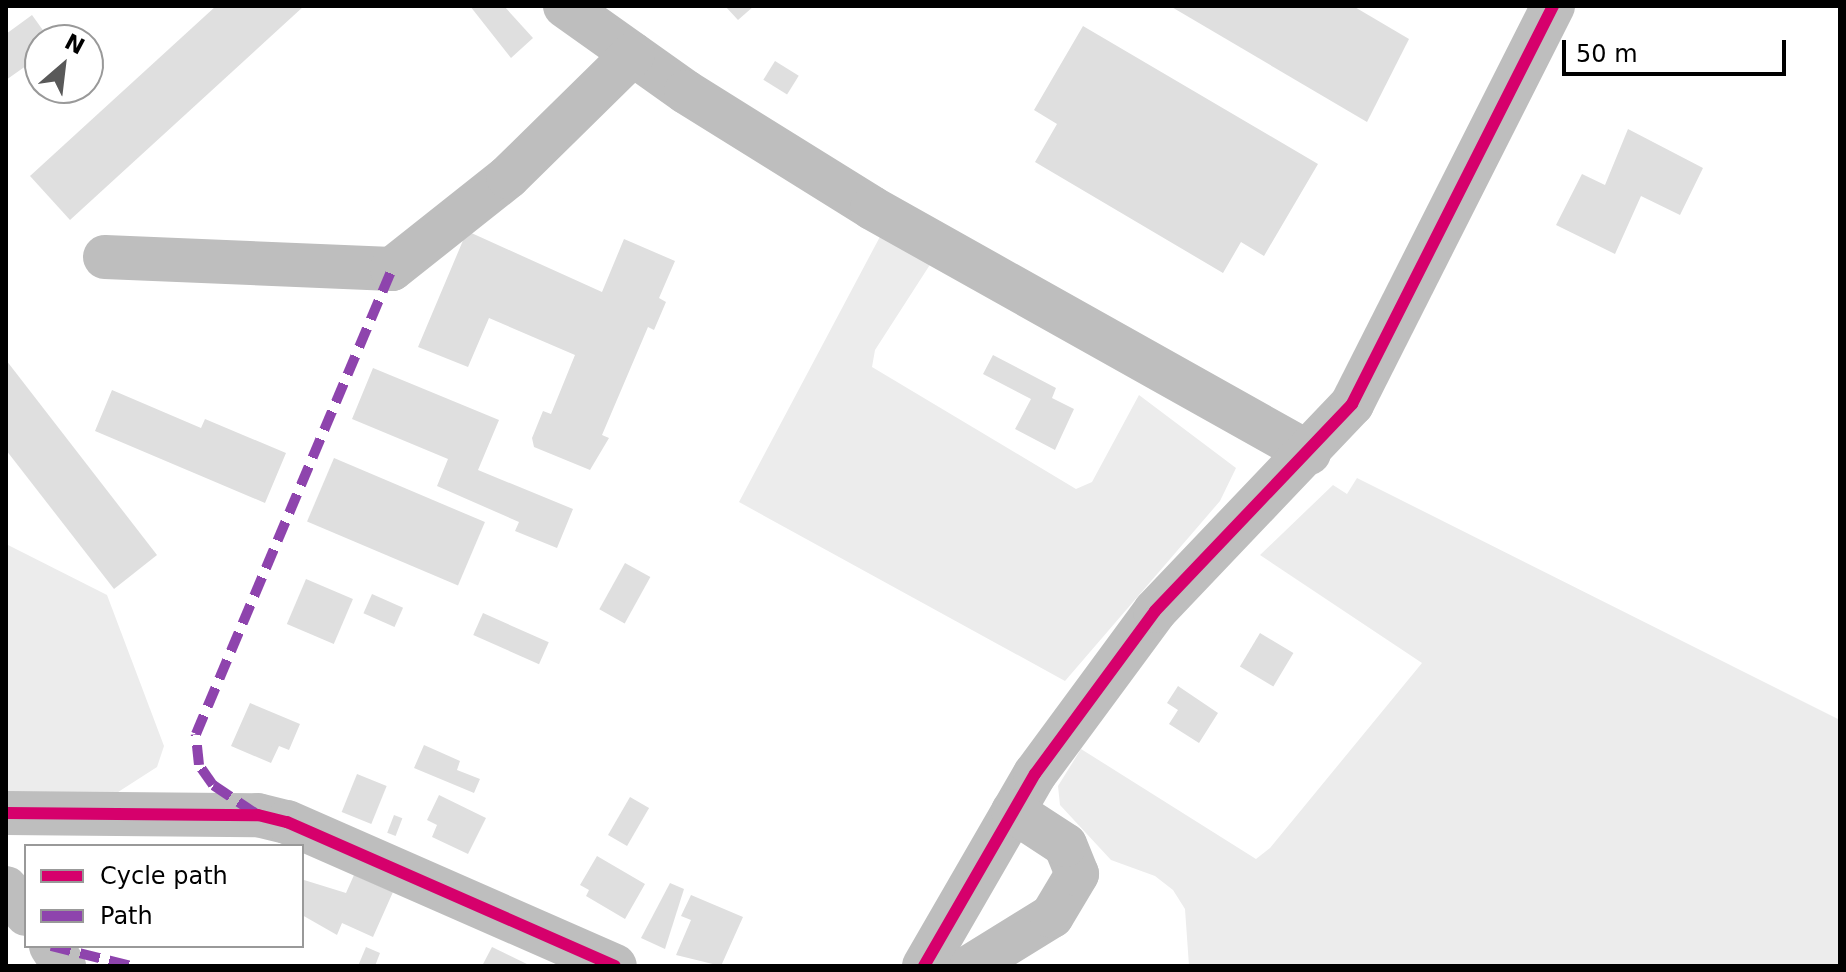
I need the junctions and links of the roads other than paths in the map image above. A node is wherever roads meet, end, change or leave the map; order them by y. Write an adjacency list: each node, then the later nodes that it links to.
1 (565, 6): 3 (street)
2 (1553, 6): 5 (street)
3 (633, 54): 4 (street); 5 (street)
4 (105, 257)
5 (1309, 453): 6 (street)
6 (1013, 811): 13 (street); 14 (street)
7 (6, 813): 12 (street)
8 (6, 888): 9 (street)
9 (24, 911)
10 (52, 948): 11 (street)
11 (64, 966)
12 (615, 966)
13 (924, 966)
14 (971, 966)

